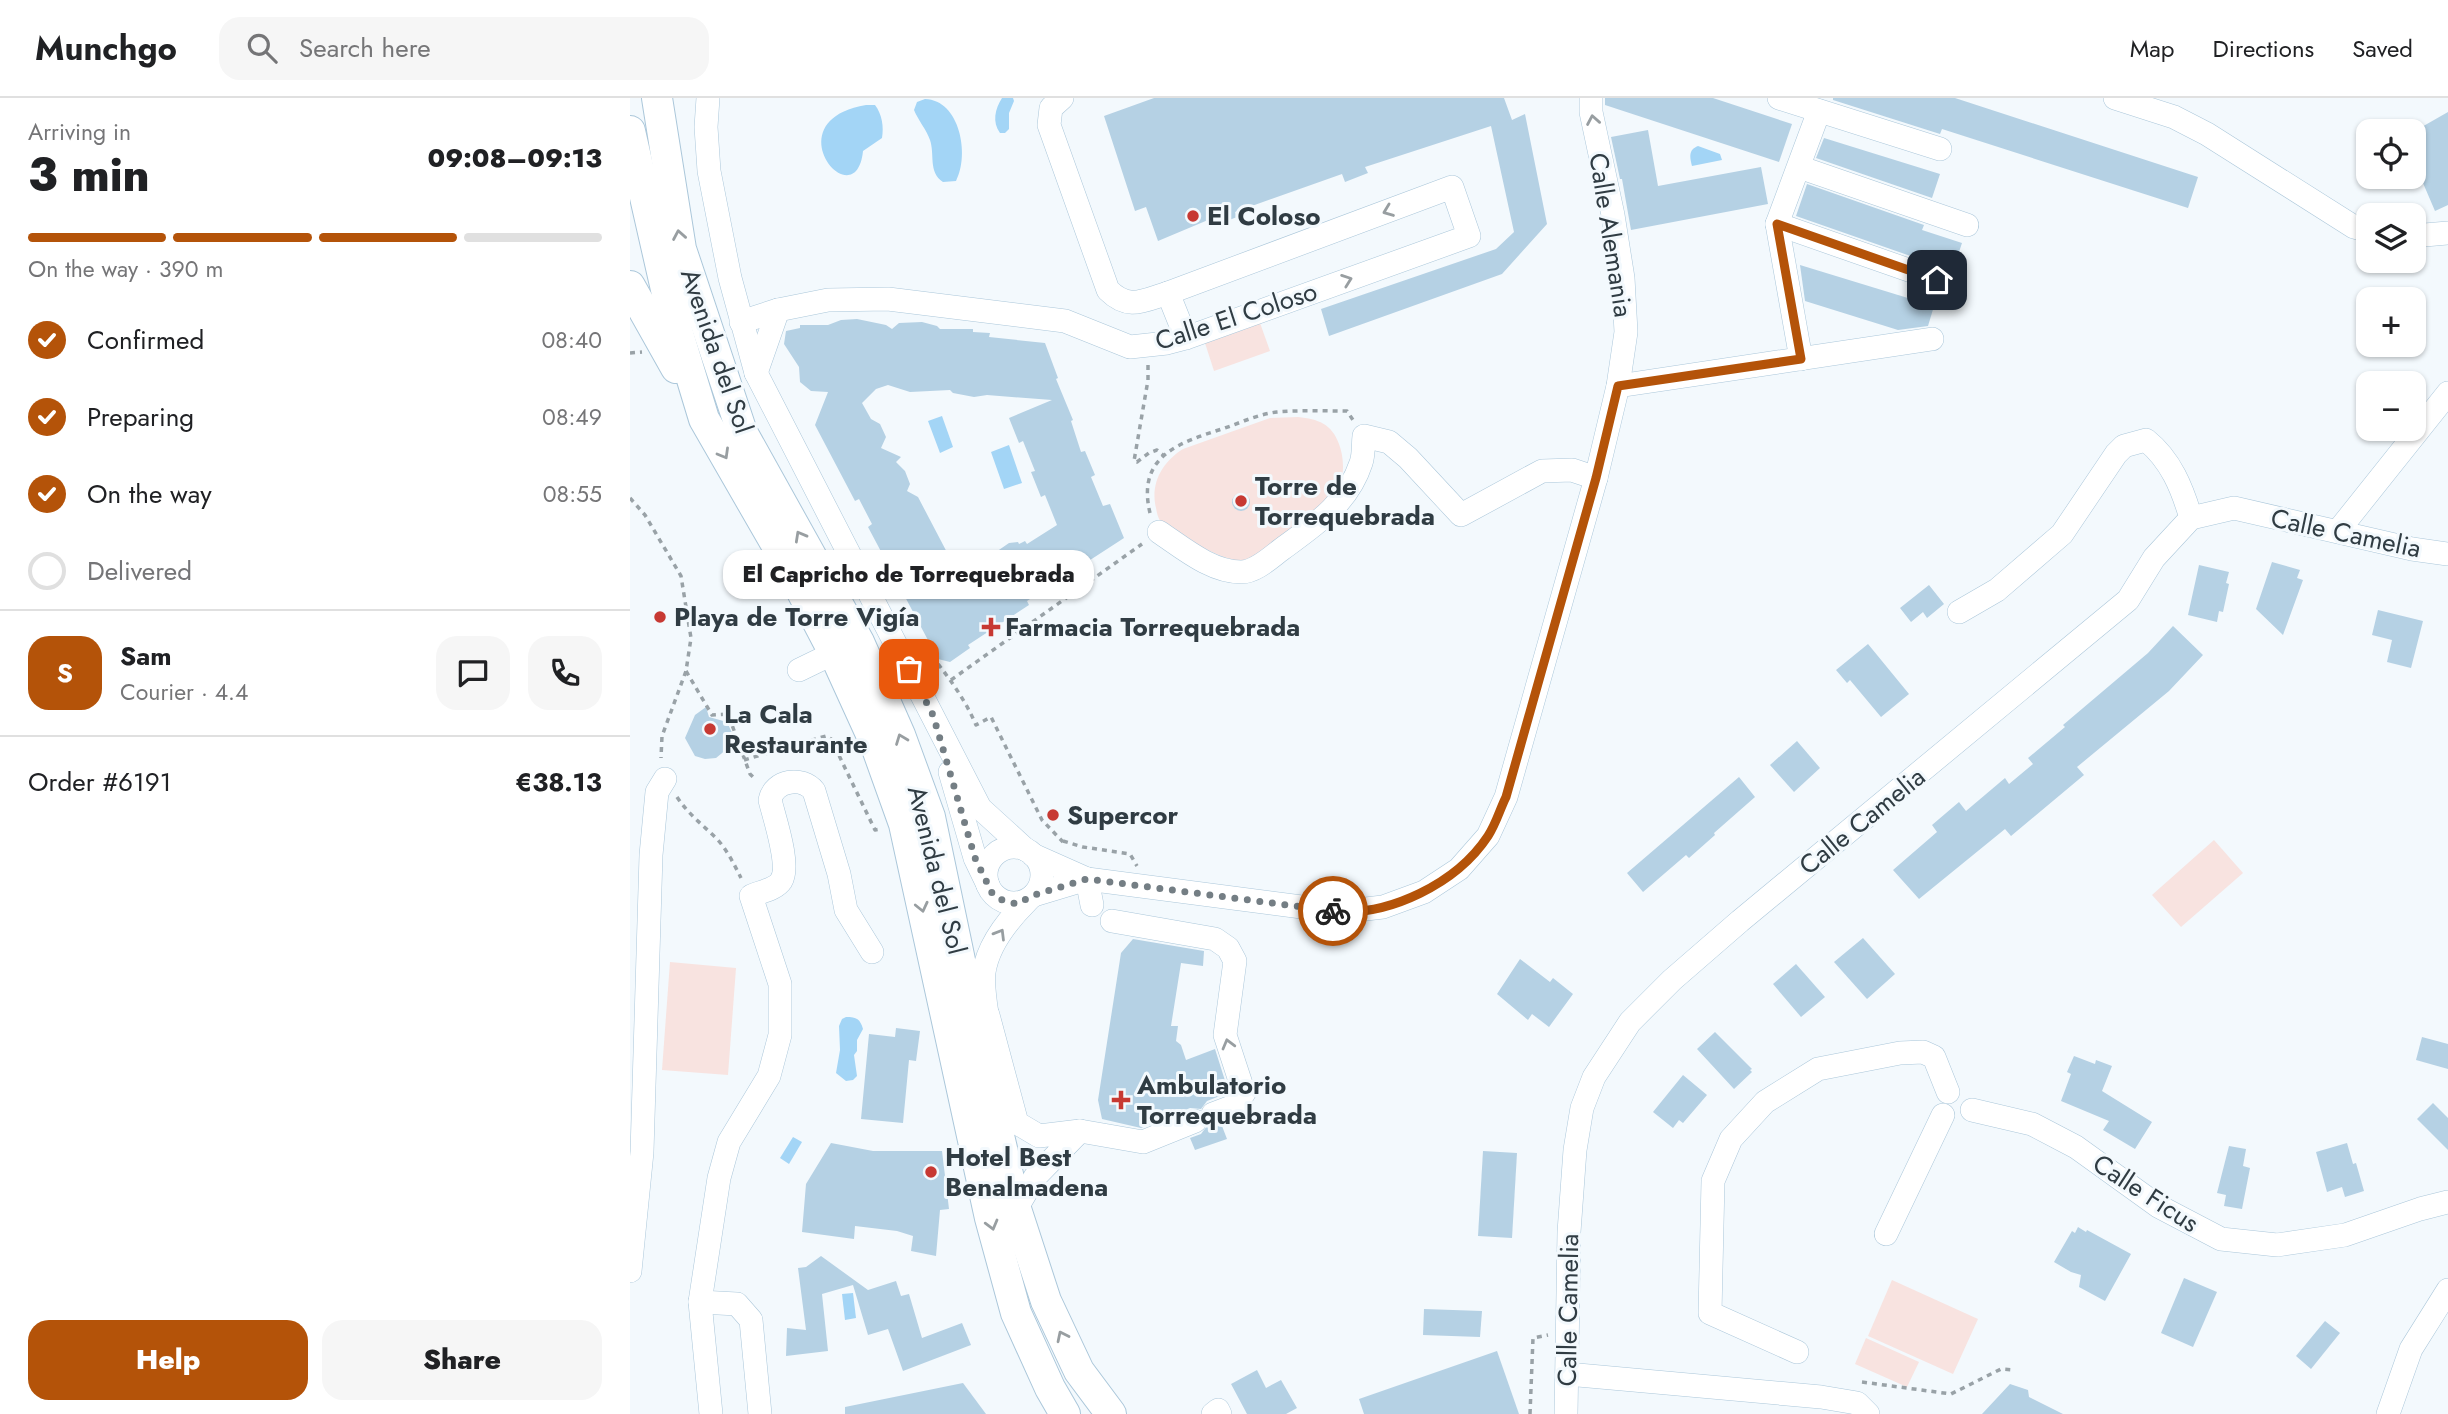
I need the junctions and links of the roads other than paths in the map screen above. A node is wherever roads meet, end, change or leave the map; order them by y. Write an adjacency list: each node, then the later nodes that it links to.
1 (657, 98): 51 (main road, Avenida del Sol, one-way to 1)
2 (708, 98): 16 (street)
3 (1062, 98): 19 (street)
4 (1591, 98): 26 (street, Calle Alemania, one-way to 4)
5 (1779, 98): 7 (street)
6 (2115, 98): 13 (street)
7 (1819, 111): 9 (street); 10 (street)
8 (630, 131): 28 (main road, Avenida del Sol)
9 (1940, 149)
10 (1799, 167): 11 (street); 12 (street)
11 (1777, 224): 17 (street); 24 (street)
12 (1967, 225)
13 (2356, 228)
14 (2448, 233): 15 (street)
15 (2426, 235)
16 (730, 278): 20 (street); 21 (street)
17 (1937, 280)
18 (630, 286): 28 (main road)
19 (1168, 293): 23 (street); 23 (street, Calle El Coloso, one-way to 19)
20 (778, 310): 21 (street, Calle El Coloso); 23 (street, Calle El Coloso); 25 (street)
21 (741, 322): 25 (street)
22 (1932, 339): 24 (street)
23 (1167, 342)
24 (1801, 359): 26 (street)
25 (756, 373): 37 (street)
26 (1618, 386): 29 (street, Calle Alemania)
27 (2448, 393): 31 (street)
28 (704, 419): 35 (main road, Avenida del Sol, one-way to 35)
29 (1596, 478): 32 (street); 40 (street, Calle Alemania)
30 (2191, 518): 31 (street, Calle Camelia); 34 (street); 59 (street, Calle Camelia)
31 (2338, 531): 33 (street, Calle Camelia)
32 (1159, 532)
33 (2448, 554)
34 (1959, 612)
35 (834, 653): 36 (street); 62 (main road, Avenida del Sol, one-way to 62)
36 (799, 670)
37 (933, 715): 39 (street); 41 (street)
38 (665, 779): 55 (street)
39 (1029, 852): 40 (street); 41 (street); 42 (street)
40 (1079, 876): 42 (street, Calle Alemania); 43 (street)
41 (988, 885): 42 (street)
42 (1030, 898): 46 (street, one-way to 42)
43 (1092, 905)
44 (1112, 921): 50 (street, one-way to 44)
45 (872, 952): 57 (street)
46 (988, 1015): 50 (street); 51 (street)
47 (1948, 1092): 48 (street, Calle Ficus); 49 (street); 58 (street)
48 (1972, 1110): 49 (street, Calle Ficus); 52 (street, Calle Ficus)
49 (1943, 1115): 54 (street)
50 (1080, 1131): 53 (street)
51 (1000, 1145): 53 (main road, Avenida del Sol)
52 (2448, 1202)
53 (1016, 1209): 63 (main road, Avenida del Sol, one-way to 53)
54 (1886, 1234)
55 (630, 1271)
56 (2448, 1290): 68 (street)
57 (700, 1301): 60 (street); 61 (street)
58 (1797, 1352)
59 (1567, 1374): 66 (street, Calle Camelia); 67 (street)
60 (711, 1414)
61 (760, 1414)
62 (1065, 1414)
63 (1111, 1414)
64 (1213, 1414): 65 (street)
65 (1220, 1414)
66 (1566, 1414)
67 (1868, 1414)
68 (2388, 1414)

